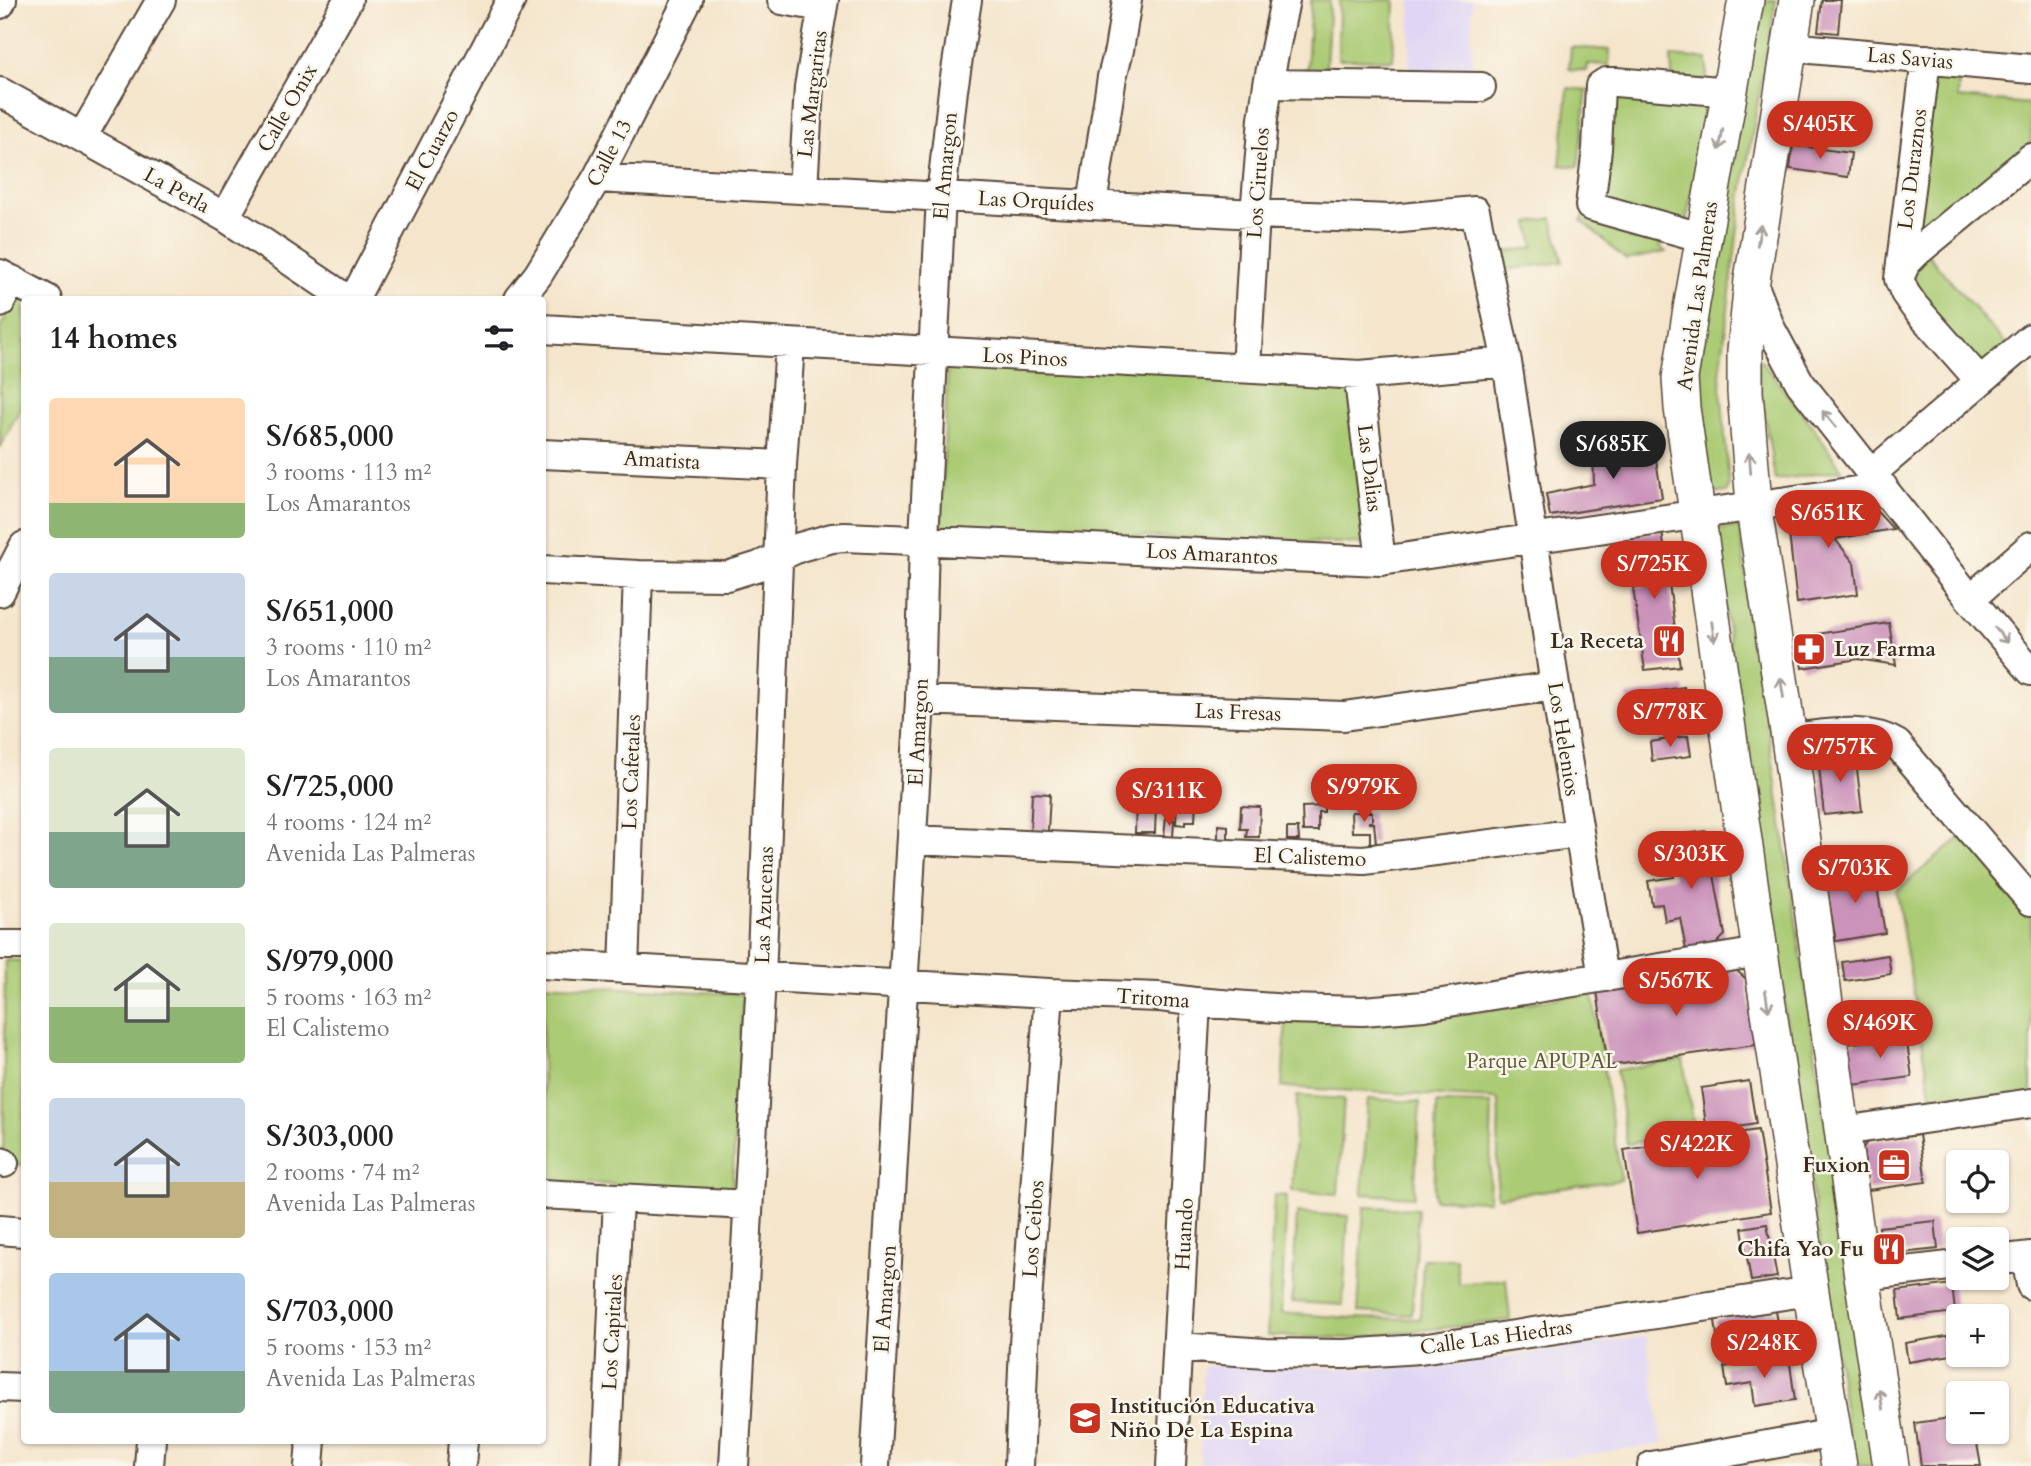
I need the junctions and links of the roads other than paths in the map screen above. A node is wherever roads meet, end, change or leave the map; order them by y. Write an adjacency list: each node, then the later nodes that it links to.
1 (161, 0): 19 (street)
2 (348, 0): 27 (street, Calle Onix)
3 (511, 0): 34 (street, El Cuarzo)
4 (688, 0): 21 (street, Calle 13)
5 (782, 0): 11 (street)
6 (967, 0): 23 (street, El Amargon)
7 (1127, 0): 24 (street)
8 (1285, 0): 15 (street, Los Ciruelos)
9 (1746, 0): 18 (main road, Avenida Las Palmeras)
10 (1797, 0): 12 (main road)
11 (823, 4): 22 (street, Las Margaritas)
12 (1790, 47): 13 (street, Las Savias); 30 (main road, one-way to 12)
13 (1926, 59): 14 (street, Las Savias); 29 (street, Los Duraznos)
14 (2031, 69)
15 (1268, 85): 16 (street); 26 (street, Los Ciruelos)
16 (1481, 88)
17 (0, 92): 19 (street, La Perla)
18 (1730, 92): 28 (main road, Avenida Las Palmeras, one-way to 28); 28 (street)
19 (82, 137): 27 (street, La Perla)
20 (2031, 158): 29 (street, Los Duraznos)
21 (597, 178): 22 (street, Las Orquídes); 35 (street, Calle 13)
22 (803, 189): 23 (street, Las Orquídes)
23 (940, 196): 24 (street, Las Orquídes); 39 (street, El Amargon)
24 (1092, 204): 26 (street, Las Orquídes)
25 (1475, 211): 26 (street, Las Orquídes); 40 (street, Los Helenios)
26 (1255, 214): 41 (street, Los Ciruelos)
27 (225, 217): 33 (street, La Perla)
28 (1704, 238): 48 (main road, Avenida Las Palmeras)
29 (1899, 279): 43 (street)
30 (1752, 280): 46 (street, one-way to 30); 47 (main road, one-way to 30)
31 (4, 286): 32 (street)
32 (37, 296)
33 (343, 296)
34 (356, 296)
35 (521, 296)
36 (546, 329): 38 (street, Los Pinos)
37 (2031, 338): 43 (street)
38 (790, 344): 39 (street, Los Pinos); 45 (street, Las Azucenas)
39 (933, 352): 41 (street, Los Pinos); 49 (street, El Amargon)
40 (1507, 362): 42 (street, Los Pinos); 50 (street, Los Helenios)
41 (1246, 368): 42 (street, Los Pinos)
42 (1360, 375): 54 (street, Las Dalias)
43 (1980, 381): 46 (street)
44 (546, 454): 45 (street, Amatista)
45 (782, 465): 53 (street, Las Azucenas)
46 (1877, 480): 47 (street, Los Amarantos); 58 (street)
47 (1754, 506): 48 (street, Los Amarantos); 62 (main road, one-way to 47)
48 (1696, 514): 50 (street, Los Amarantos); 68 (main road, Avenida Las Palmeras, one-way to 68)
49 (924, 539): 53 (street, Los Amarantos); 54 (street, Los Amarantos); 61 (street, El Amargon)
50 (1534, 539): 54 (street, Los Amarantos); 60 (street, Los Helenios)
51 (2031, 546): 58 (street)
52 (21, 551): 57 (street)
53 (779, 555): 56 (street, Los Amarantos); 72 (street, Las Azucenas)
54 (1381, 561)
55 (546, 570): 56 (street, Los Amarantos)
56 (638, 575): 70 (street, Los Cafetales)
57 (0, 592)
58 (1970, 599): 59 (street, one-way to 59)
59 (2031, 671)
60 (1555, 686): 61 (street, Las Fresas); 63 (street, Los Helenios)
61 (920, 700): 64 (street, El Amargon)
62 (1789, 738): 65 (street); 77 (main road)
63 (1579, 833): 64 (street, El Calistemo); 71 (street, Los Helenios)
64 (912, 840): 73 (street, El Amargon)
65 (2031, 901)
66 (0, 945): 67 (street)
67 (21, 945)
68 (1760, 952): 71 (street, Tritoma); 88 (main road, Avenida Las Palmeras, one-way to 88)
69 (546, 964): 70 (street, Tritoma)
70 (624, 969): 72 (street, Tritoma)
71 (1603, 977): 75 (street, Tritoma)
72 (761, 978): 73 (street, Tritoma); 80 (street, Las Azucenas)
73 (904, 985): 74 (street, Tritoma); 103 (street, El Amargon)
74 (1049, 993): 75 (street, Tritoma); 104 (street, Los Ceibos)
75 (1196, 1002): 89 (street, Huando)
76 (2031, 1103): 77 (street)
77 (1843, 1131): 86 (main road)
78 (546, 1194): 79 (street)
79 (618, 1198): 80 (street); 101 (street, Los Capitales)
80 (748, 1205): 102 (street, Las Azucenas)
81 (0, 1230): 82 (street)
82 (21, 1231)
83 (2029, 1257): 84 (street); 87 (street)
84 (2009, 1259)
85 (1946, 1266): 86 (street)
86 (1862, 1276): 106 (main road, one-way to 86)
87 (2031, 1285)
88 (1811, 1291): 89 (street, Calle Las Hiedras); 96 (main road, Avenida Las Palmeras)
89 (1178, 1347): 105 (street, Huando)
90 (0, 1387): 91 (street); 92 (street)
91 (21, 1388)
92 (0, 1401)
93 (151, 1444): 98 (street)
94 (311, 1444): 99 (street)
95 (463, 1444): 100 (street)
96 (1837, 1449): 97 (street)
97 (1665, 1465)
98 (149, 1466)
99 (309, 1466)
100 (461, 1466)
101 (606, 1466)
102 (734, 1466)
103 (874, 1466)
104 (1019, 1466)
105 (1171, 1466)
106 (1891, 1466)

